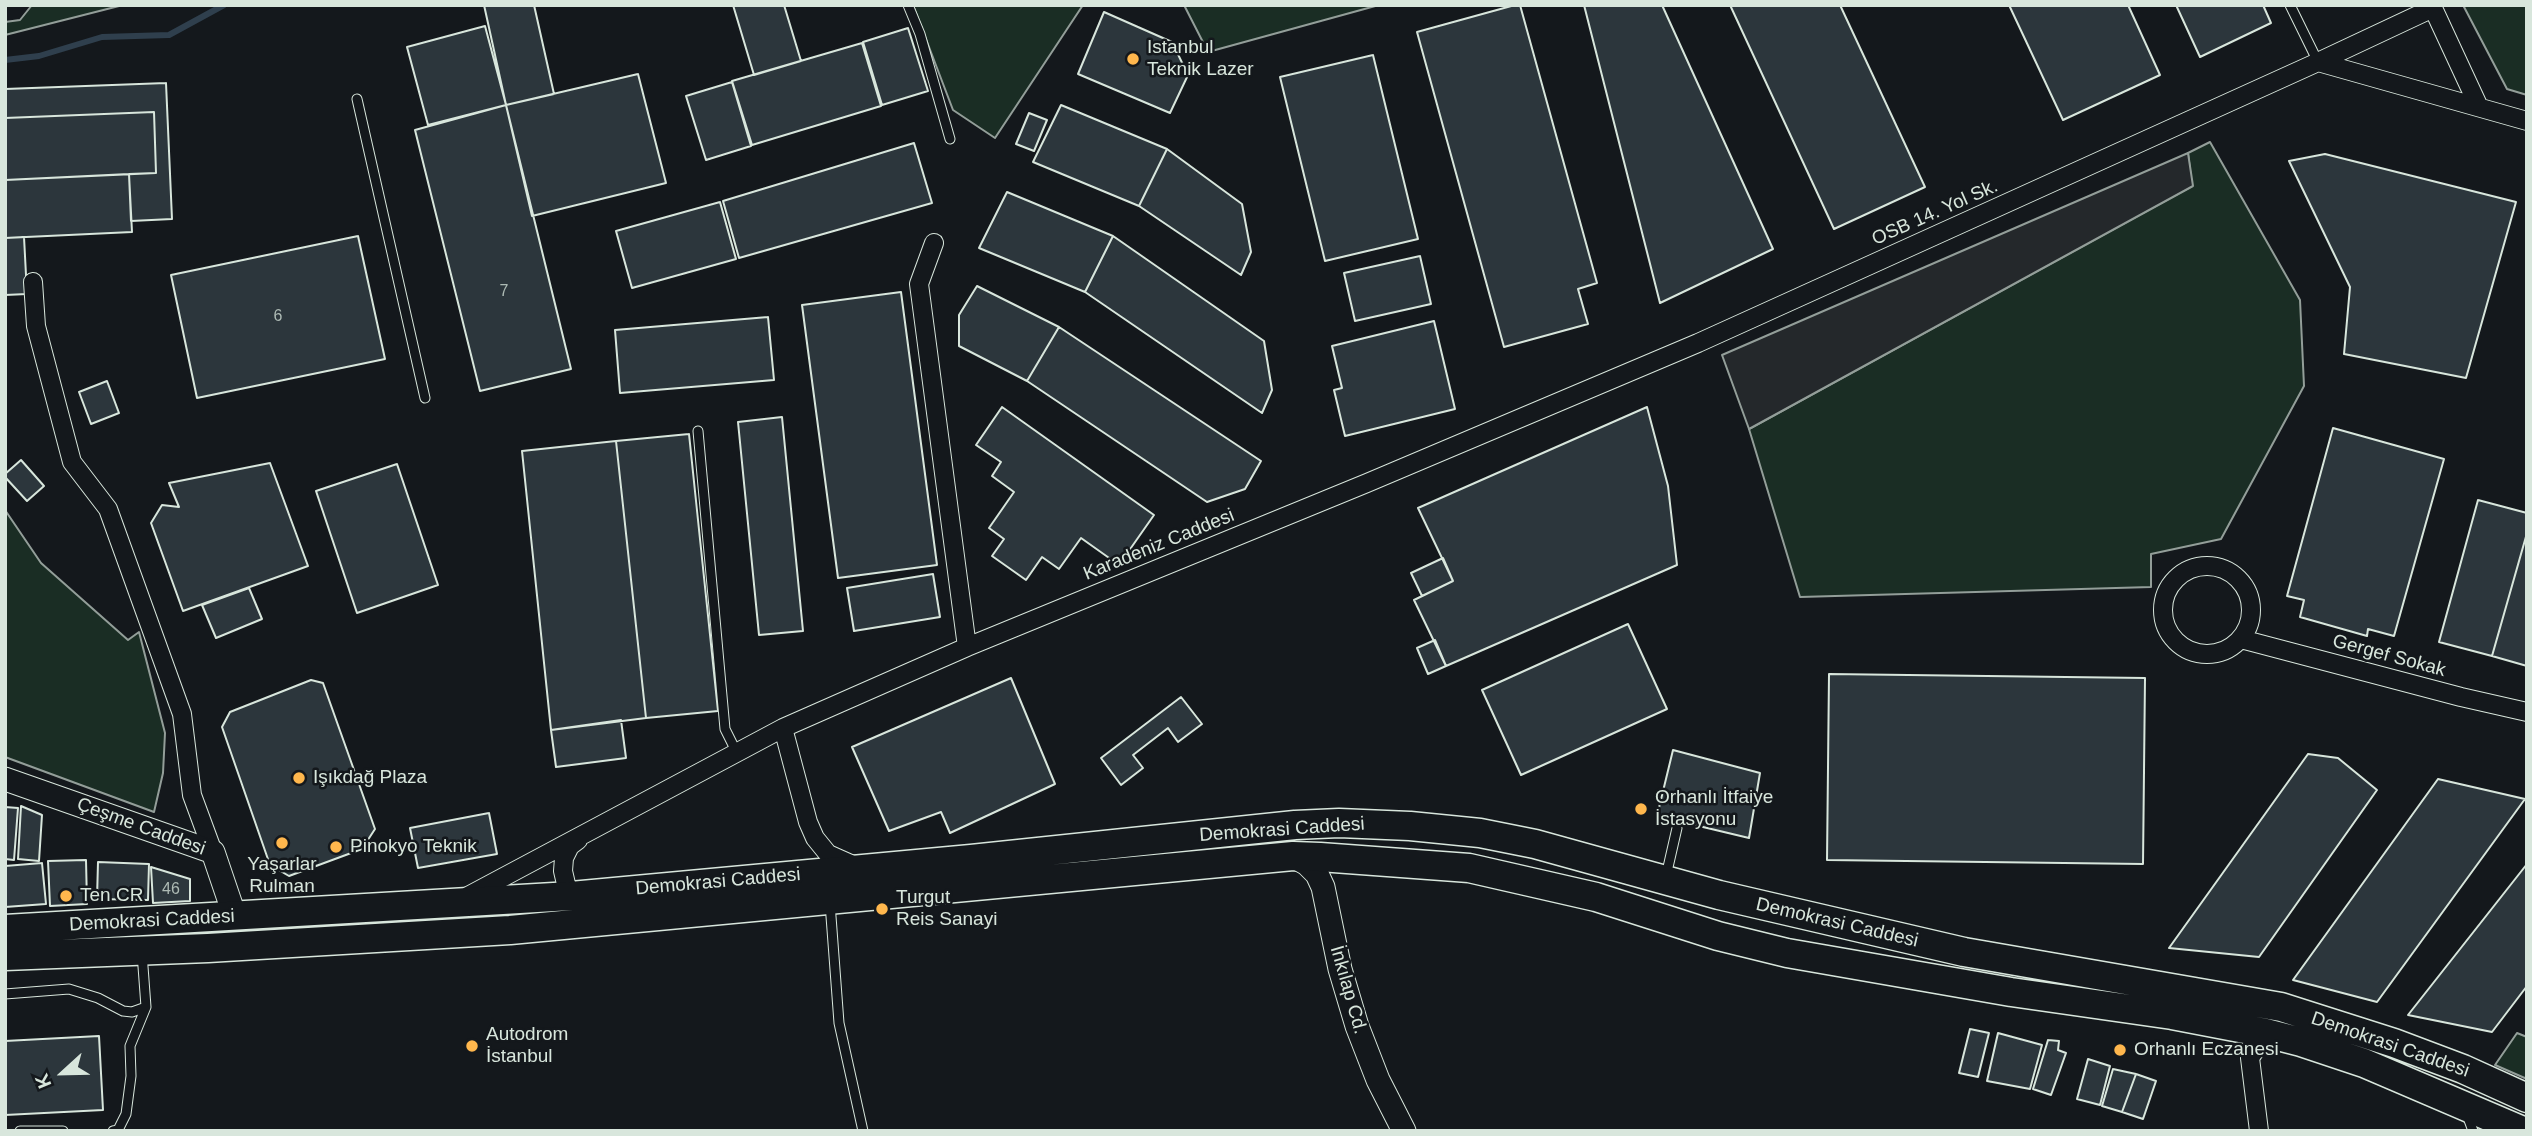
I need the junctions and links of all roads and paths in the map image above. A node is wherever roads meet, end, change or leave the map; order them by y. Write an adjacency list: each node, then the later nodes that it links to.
1 (908, 5): 7 (lane)
2 (2290, 5): 3 (lane)
3 (2318, 62): 5 (street); 5 (street, OSB 14. Yol Sk.); 12 (street, OSB 14. Yol Sk.)
4 (357, 99): 10 (lane)
5 (2478, 105): 6 (street)
6 (2527, 121)
7 (950, 139)
8 (934, 243): 14 (street)
9 (33, 282): 22 (street)
10 (425, 398)
11 (698, 431): 17 (lane)
12 (1367, 483): 14 (street, Karadeniz Caddesi)
13 (2241, 639): 13 (street); 15 (street, Gergef Sokak)
14 (967, 647): 16 (street, Karadeniz Caddesi)
15 (2527, 712)
16 (783, 728): 17 (street, Karadeniz Caddesi); 25 (street)
17 (737, 753): 21 (street, Karadeniz Caddesi)
18 (5, 779): 22 (street, Çeşme Caddesi)
19 (1376, 824): 23 (main road); 25 (main road, Demokrasi Caddesi); 26 (main road, Demokrasi Caddesi)
20 (1677, 828): 26 (lane)
21 (588, 831): 27 (street, Karadeniz Caddesi); 29 (street, Karadeniz Caddesi)
22 (213, 852): 31 (street, Çeşme Caddesi)
23 (1293, 856): 24 (main road, Demokrasi Caddesi); 28 (main road, Demokrasi Caddesi); 30 (street, İnkılap Cd.)
24 (1370, 861): 30 (street); 33 (main road, Demokrasi Caddesi)
25 (862, 868): 27 (main road, Demokrasi Caddesi)
26 (1665, 881): 33 (main road); 40 (main road, Demokrasi Caddesi)
27 (571, 896): 29 (main road, Demokrasi Caddesi); 32 (street)
28 (830, 901): 32 (main road, Demokrasi Caddesi); 45 (lane)
29 (436, 904): 31 (main road, Demokrasi Caddesi)
30 (1328, 911): 46 (street, İnkılap Cd.)
31 (234, 917): 34 (main road, Demokrasi Caddesi)
32 (616, 919): 35 (main road, Demokrasi Caddesi)
33 (1689, 928): 39 (main road, Demokrasi Caddesi)
34 (5, 929)
35 (142, 951): 36 (main road, Demokrasi Caddesi); 38 (lane)
36 (5, 956)
37 (5, 994): 38 (lane)
38 (146, 1007): 44 (lane)
39 (2266, 1033): 41 (main road, Demokrasi Caddesi); 47 (street)
40 (2527, 1098)
41 (2463, 1104): 48 (lane); 49 (main road, Demokrasi Caddesi)
42 (20, 1131): 43 (lane)
43 (63, 1131)
44 (113, 1131)
45 (863, 1131)
46 (1404, 1131)
47 (2259, 1131)
48 (2473, 1131)
49 (2524, 1131)

